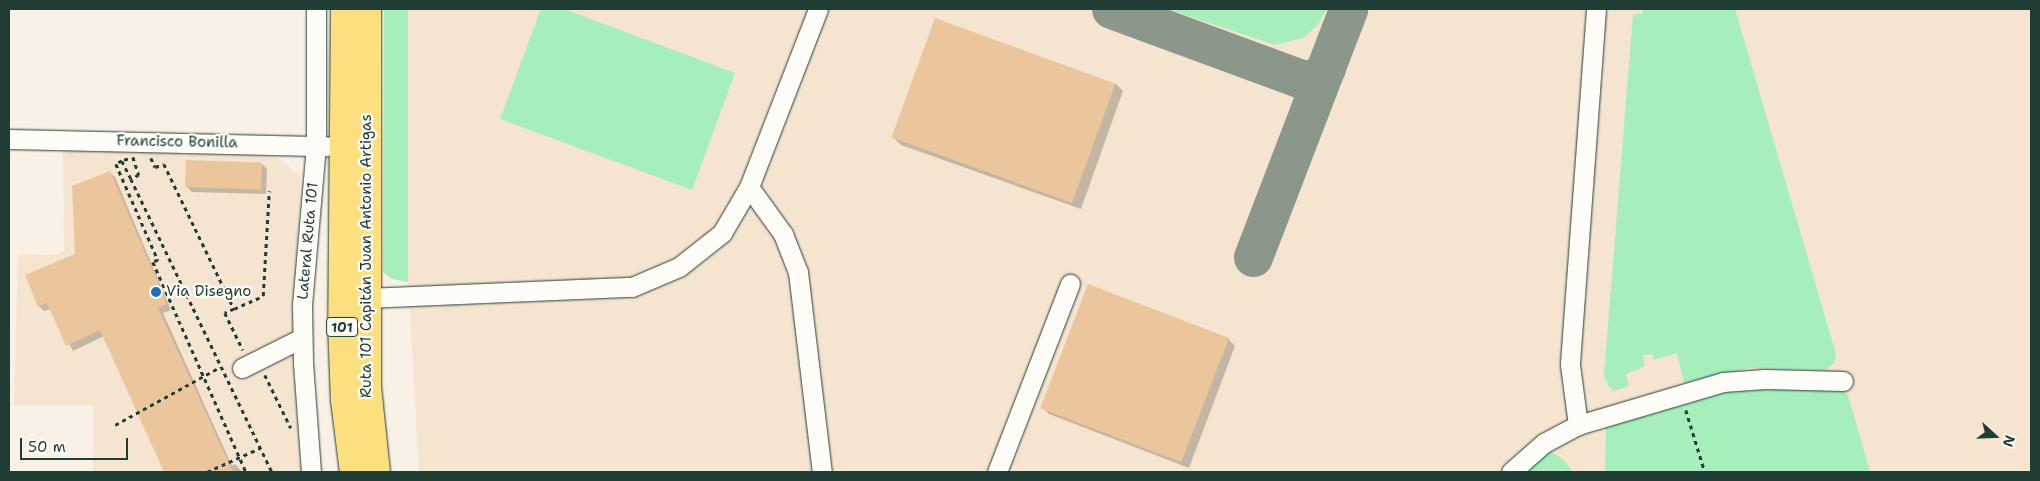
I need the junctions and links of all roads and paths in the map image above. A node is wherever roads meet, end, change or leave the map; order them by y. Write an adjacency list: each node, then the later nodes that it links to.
1 (316, 9): 7 (street, Lateral Ruta 101)
2 (345, 9): 8 (highway, Ruta 101 Capitán Juan Antonio Artigas / 101)
3 (366, 9): 15 (highway, Ruta 101 Capitán Juan Antonio Artigas / 101)
4 (818, 9): 12 (street)
5 (1596, 9): 24 (street)
6 (9, 139): 7 (street, Francisco Bonilla)
7 (316, 146): 8 (street, Francisco Bonilla); 17 (street, Lateral Ruta 101)
8 (345, 146): 29 (highway, Ruta 101 Capitán Juan Antonio Artigas / 101)
9 (150, 156): 16 (path)
10 (122, 161): 11 (path); 11 (path); 21 (path)
11 (131, 179): 19 (path)
12 (749, 187): 15 (street); 35 (street)
13 (269, 191): 16 (path)
14 (1070, 284): 36 (street)
15 (366, 298): 34 (highway, Ruta 101 Capitán Juan Antonio Artigas / 101)
16 (234, 309): 18 (path)
17 (302, 338): 18 (street); 33 (street, Lateral Ruta 101)
18 (243, 361)
19 (220, 366): 21 (path); 27 (path)
20 (262, 368): 26 (path)
21 (202, 377): 25 (path); 28 (path)
22 (1843, 380): 23 (street)
23 (1682, 394): 24 (street); 38 (path)
24 (1578, 425): 37 (street)
25 (115, 426)
26 (293, 434)
27 (260, 448): 28 (path); 32 (path)
28 (240, 456): 30 (path); 31 (path)
29 (351, 466)
30 (207, 472)
31 (246, 472)
32 (272, 472)
33 (311, 472)
34 (376, 472)
35 (822, 472)
36 (997, 472)
37 (1511, 472)
38 (1705, 472)

